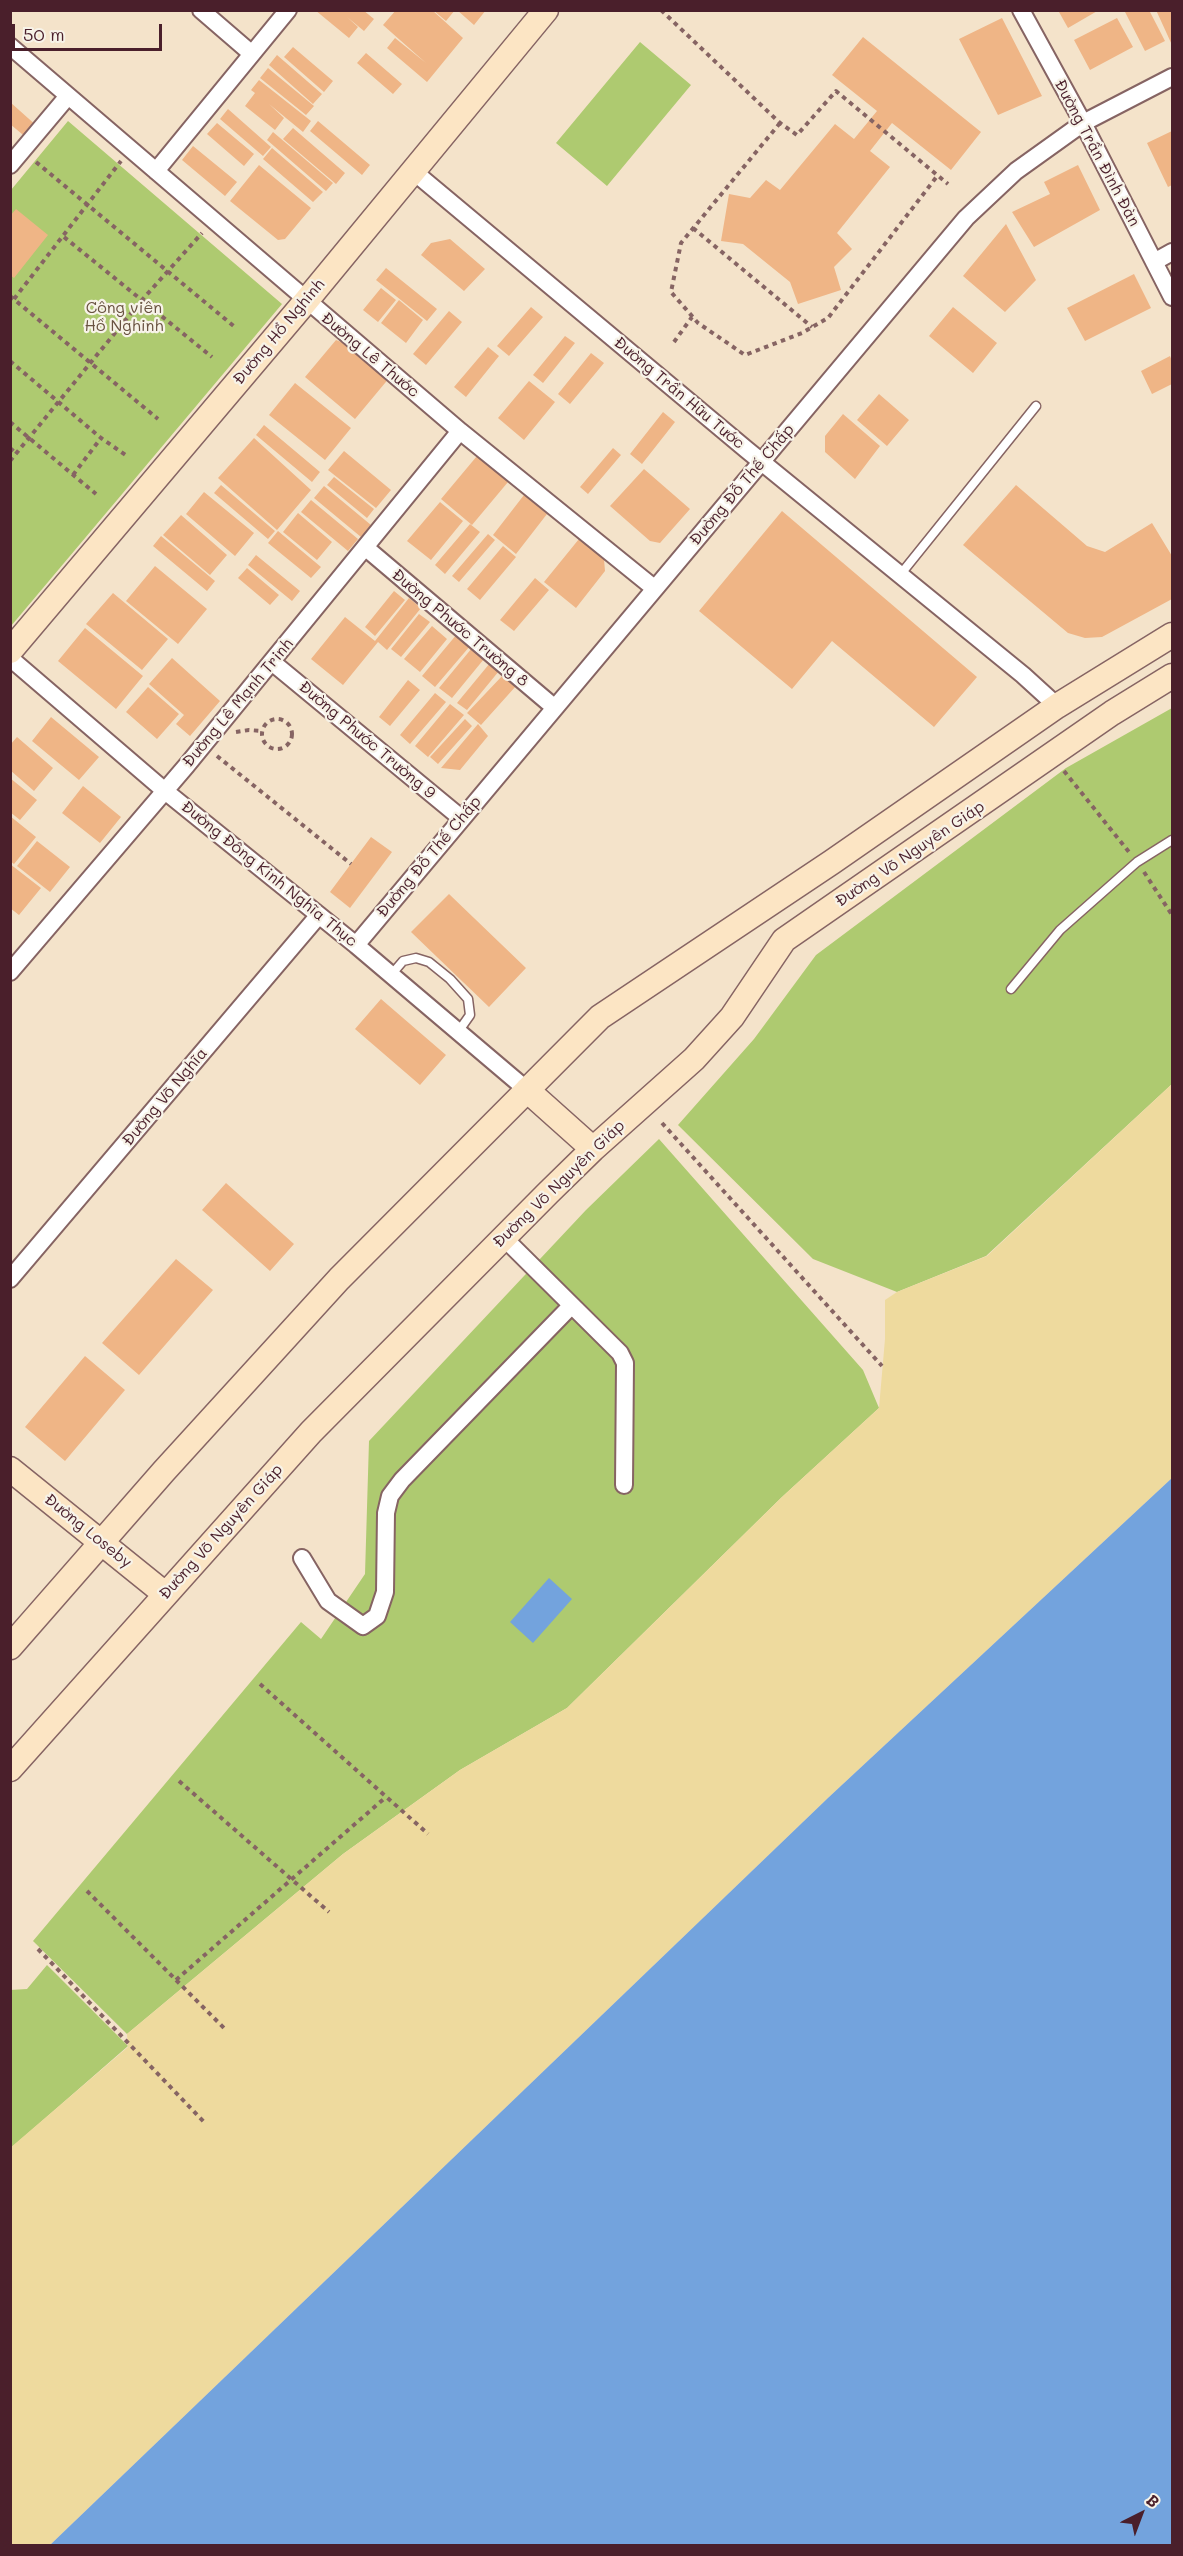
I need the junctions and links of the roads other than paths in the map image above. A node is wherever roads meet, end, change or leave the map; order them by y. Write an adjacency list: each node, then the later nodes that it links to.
1 (201, 10): 6 (street)
2 (288, 10): 6 (street)
3 (546, 10): 12 (main road, Đường Hồ Nghinh)
4 (1021, 10): 9 (street, Đường Trần Đình Đàn)
5 (10, 46): 8 (street, Đường Lê Thước)
6 (252, 54): 11 (street)
7 (1173, 77): 9 (street, Đường Đỗ Thế Chấp)
8 (68, 96): 10 (street); 11 (street, Đường Lê Thước)
9 (1083, 123): 14 (street, Đường Trần Đình Đàn); 19 (street, Đường Đỗ Thế Chấp)
10 (10, 165)
11 (156, 171): 16 (street, Đường Lê Thước)
12 (413, 171): 16 (main road, Đường Hồ Nghinh); 19 (street, Đường Trần Hữu Tước)
13 (1173, 252): 14 (street)
14 (1154, 262): 15 (street, Đường Trần Đình Đàn)
15 (1173, 297)
16 (306, 301): 18 (street, Đường Lê Thước); 24 (main road, Đường Hồ Nghinh)
17 (1036, 406): 21 (lane)
18 (460, 431): 20 (street, Đường Lê Mạnh Trinh); 22 (street, Đường Lê Thước)
19 (763, 462): 21 (street, Đường Trần Hữu Tước); 22 (street, Đường Đỗ Thế Chấp)
20 (366, 548): 26 (street, Đường Lê Mạnh Trinh); 29 (street, Đường Phước Trường 8)
21 (900, 575): 28 (street, Đường Trần Hữu Tước)
22 (654, 588): 29 (street, Đường Đỗ Thế Chấp)
23 (1173, 635): 28 (main road)
24 (10, 651)
25 (10, 658): 31 (street, Đường Đông Kinh Nghĩa Thục)
26 (272, 662): 31 (street, Đường Lê Mạnh Trinh); 32 (street, Đường Phước Trường 9)
27 (1173, 676): 30 (main road, Đường Võ Nguyên Giáp)
28 (1057, 706): 30 (main road); 40 (main road)
29 (555, 708): 32 (street, Đường Đỗ Thế Chấp)
30 (1078, 736): 41 (main road, Đường Võ Nguyên Giáp)
31 (165, 790): 34 (street, Đường Đông Kinh Nghĩa Thục); 36 (street, Đường Lê Mạnh Trinh)
32 (461, 818): 35 (street, Đường Đỗ Thế Chấp)
33 (1173, 840): 38 (lane)
34 (319, 915): 35 (street, Đường Đông Kinh Nghĩa Thục); 43 (street, Đường Võ Nghĩa)
35 (356, 945): 37 (street, Đường Đông Kinh Nghĩa Thục)
36 (10, 972)
37 (391, 975): 39 (street, Đường Đông Kinh Nghĩa Thục); 39 (lane)
38 (1011, 989)
39 (458, 1032): 40 (street, Đường Đông Kinh Nghĩa Thục)
40 (527, 1090): 41 (main road); 47 (main road)
41 (593, 1149): 42 (main road, Đường Võ Nguyên Giáp)
42 (503, 1238): 44 (street); 49 (main road, Đường Võ Nguyên Giáp)
43 (10, 1279)
44 (571, 1306): 46 (street); 48 (street)
45 (10, 1469): 47 (main road, Đường Loseby)
46 (624, 1485)
47 (102, 1542): 49 (main road, Đường Loseby); 50 (main road)
48 (302, 1558)
49 (165, 1594): 51 (main road, Đường Võ Nguyên Giáp)
50 (10, 1647)
51 (10, 1769)

